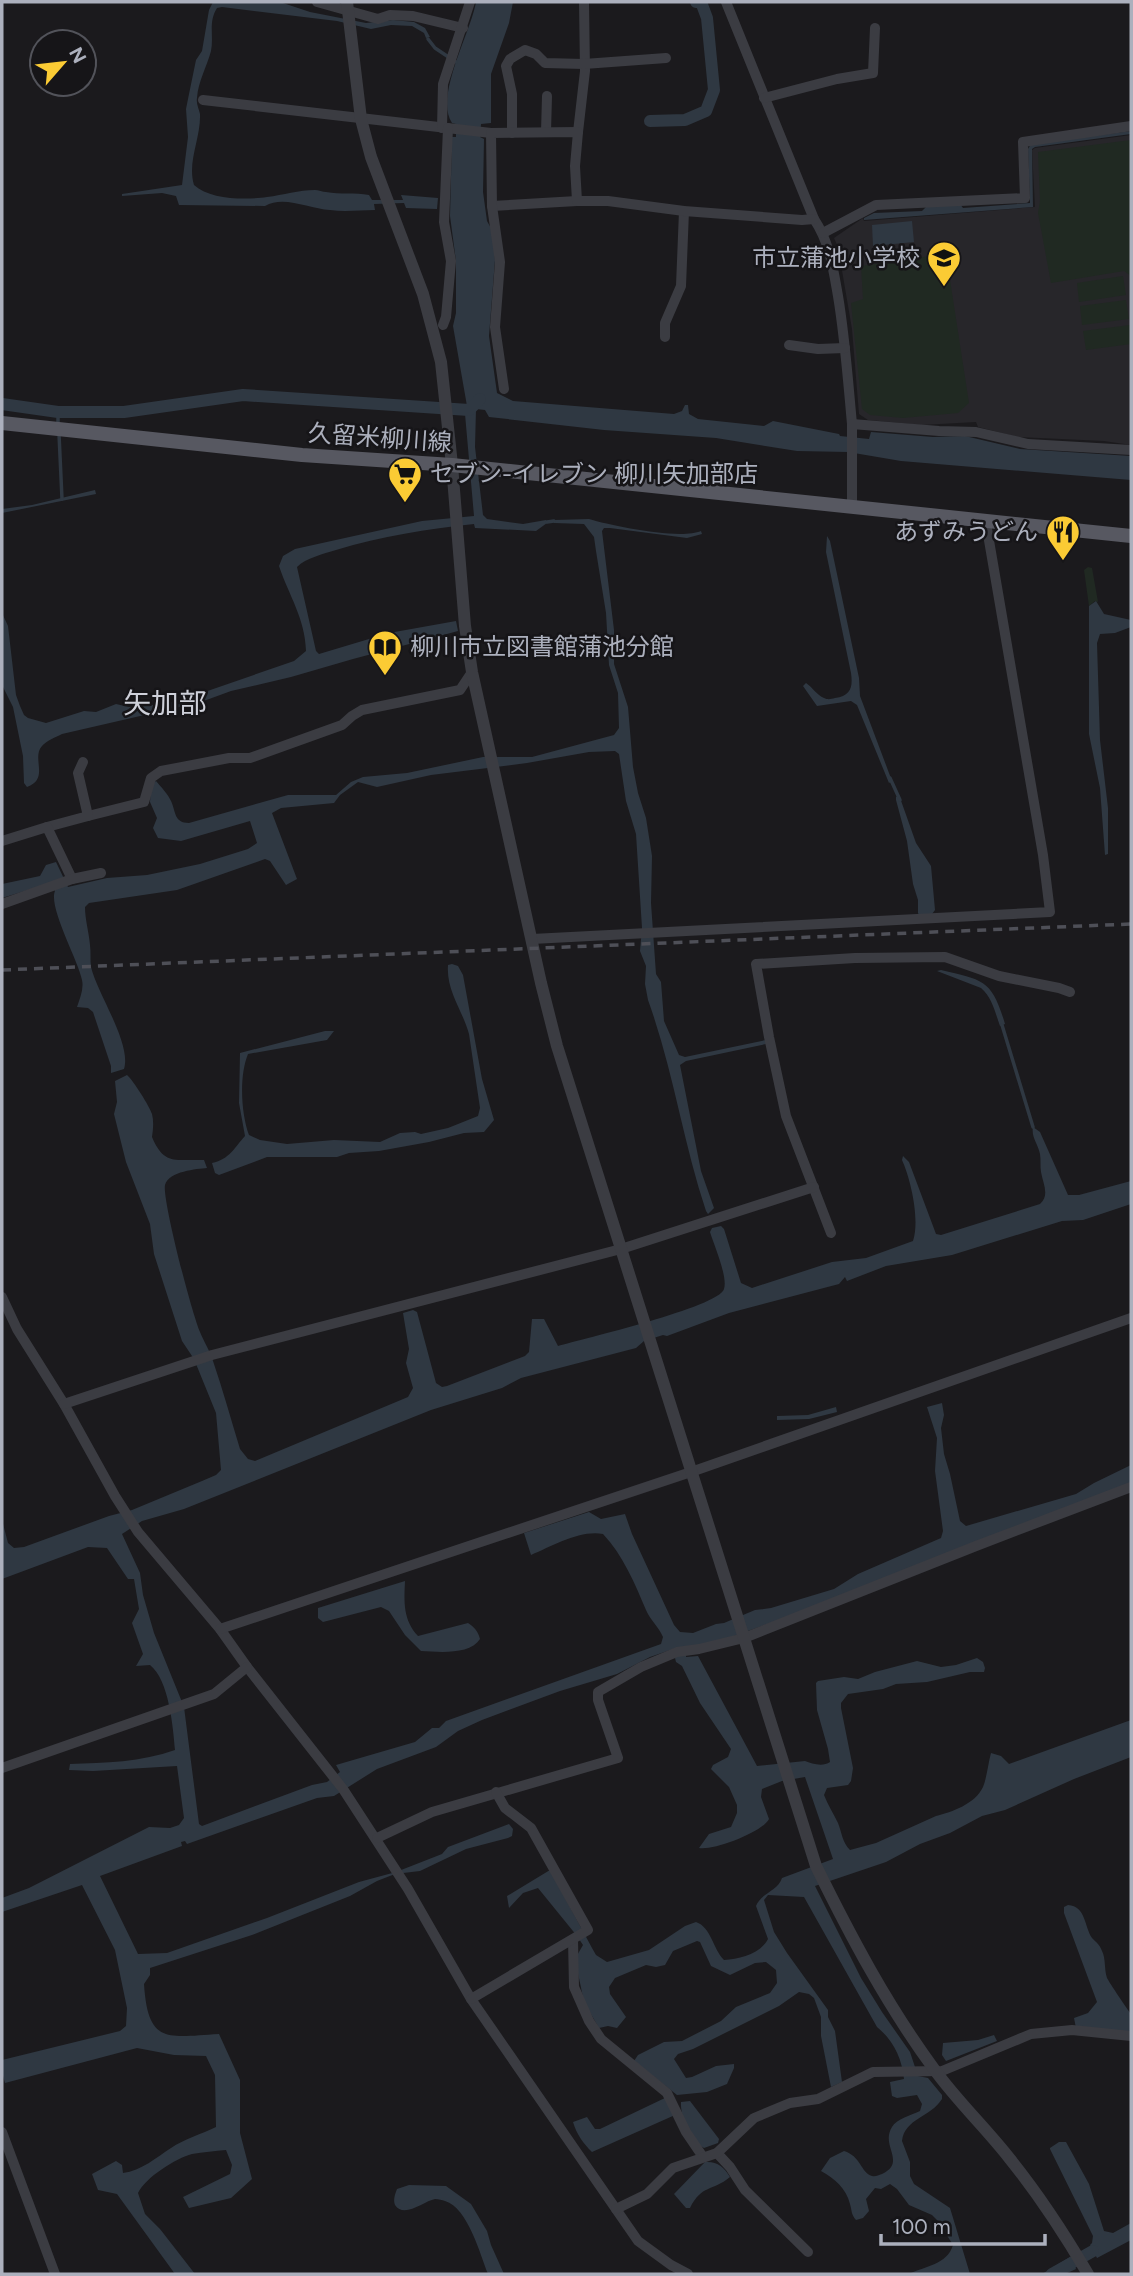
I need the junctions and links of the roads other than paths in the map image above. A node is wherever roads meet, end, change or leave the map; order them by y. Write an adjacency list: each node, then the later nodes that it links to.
1 (317, 2): 5 (street)
2 (470, 2): 7 (street)
3 (584, 2): 9 (street)
4 (726, 2): 11 (street)
5 (348, 7): 7 (street); 13 (street)
6 (875, 28): 11 (street)
7 (463, 29): 15 (street)
8 (666, 58): 9 (street)
9 (584, 64): 18 (street); 19 (street)
10 (547, 96): 17 (street)
11 (764, 98): 23 (street)
12 (203, 100): 13 (street)
13 (361, 119): 15 (street); 33 (street)
14 (1131, 126): 24 (street)
15 (448, 128): 16 (street); 25 (street)
16 (487, 132): 19 (street); 21 (street)
17 (546, 132): 18 (street); 19 (street)
18 (578, 132): 20 (street)
19 (512, 133)
20 (576, 201): 21 (street); 22 (street)
21 (492, 206): 29 (street)
22 (684, 211): 23 (street); 26 (street)
23 (814, 219): 24 (street)
24 (823, 233): 28 (street)
25 (443, 325)
26 (665, 337)
27 (789, 345): 28 (street)
28 (845, 348): 31 (street)
29 (504, 389)
30 (2, 423): 33 (main road, 久留米柳川線)
31 (852, 430): 32 (street); 34 (street)
32 (1131, 450)
33 (452, 465): 34 (main road, 久留米柳川線); 37 (street)
34 (852, 508): 35 (main road, 久留米柳川線)
35 (986, 523): 36 (main road, 久留米柳川線); 45 (street)
36 (1131, 536)
37 (472, 672): 39 (street); 45 (street)
38 (83, 762): 39 (street)
39 (88, 816): 40 (street)
40 (47, 827): 41 (street); 43 (street)
41 (2, 841)
42 (101, 873): 43 (street)
43 (72, 879): 44 (street)
44 (2, 904)
45 (532, 939): 49 (street)
46 (1070, 992): 47 (street)
47 (814, 1187): 48 (street); 49 (street)
48 (831, 1233)
49 (621, 1249): 52 (street); 53 (street)
50 (2, 1297): 52 (street)
51 (1131, 1318): 53 (street)
52 (64, 1404): 55 (street)
53 (691, 1472): 55 (street); 56 (street)
54 (1131, 1488): 56 (street)
55 (220, 1629): 57 (street)
56 (744, 1638): 59 (street); 64 (street)
57 (247, 1667): 58 (street); 60 (street)
58 (2, 1768)
59 (496, 1792): 60 (street); 61 (street)
60 (377, 1838): 62 (street)
61 (573, 1940): 62 (street); 68 (street)
62 (471, 1999): 69 (street)
63 (1131, 2036): 64 (street)
64 (935, 2072): 67 (street); 73 (street)
65 (2, 2132): 66 (street)
66 (5, 2152): 71 (street)
67 (717, 2153): 68 (street); 70 (street)
68 (703, 2157): 69 (street)
69 (616, 2209): 72 (street)
70 (808, 2252)
71 (55, 2274)
72 (688, 2274)
73 (1088, 2274)

